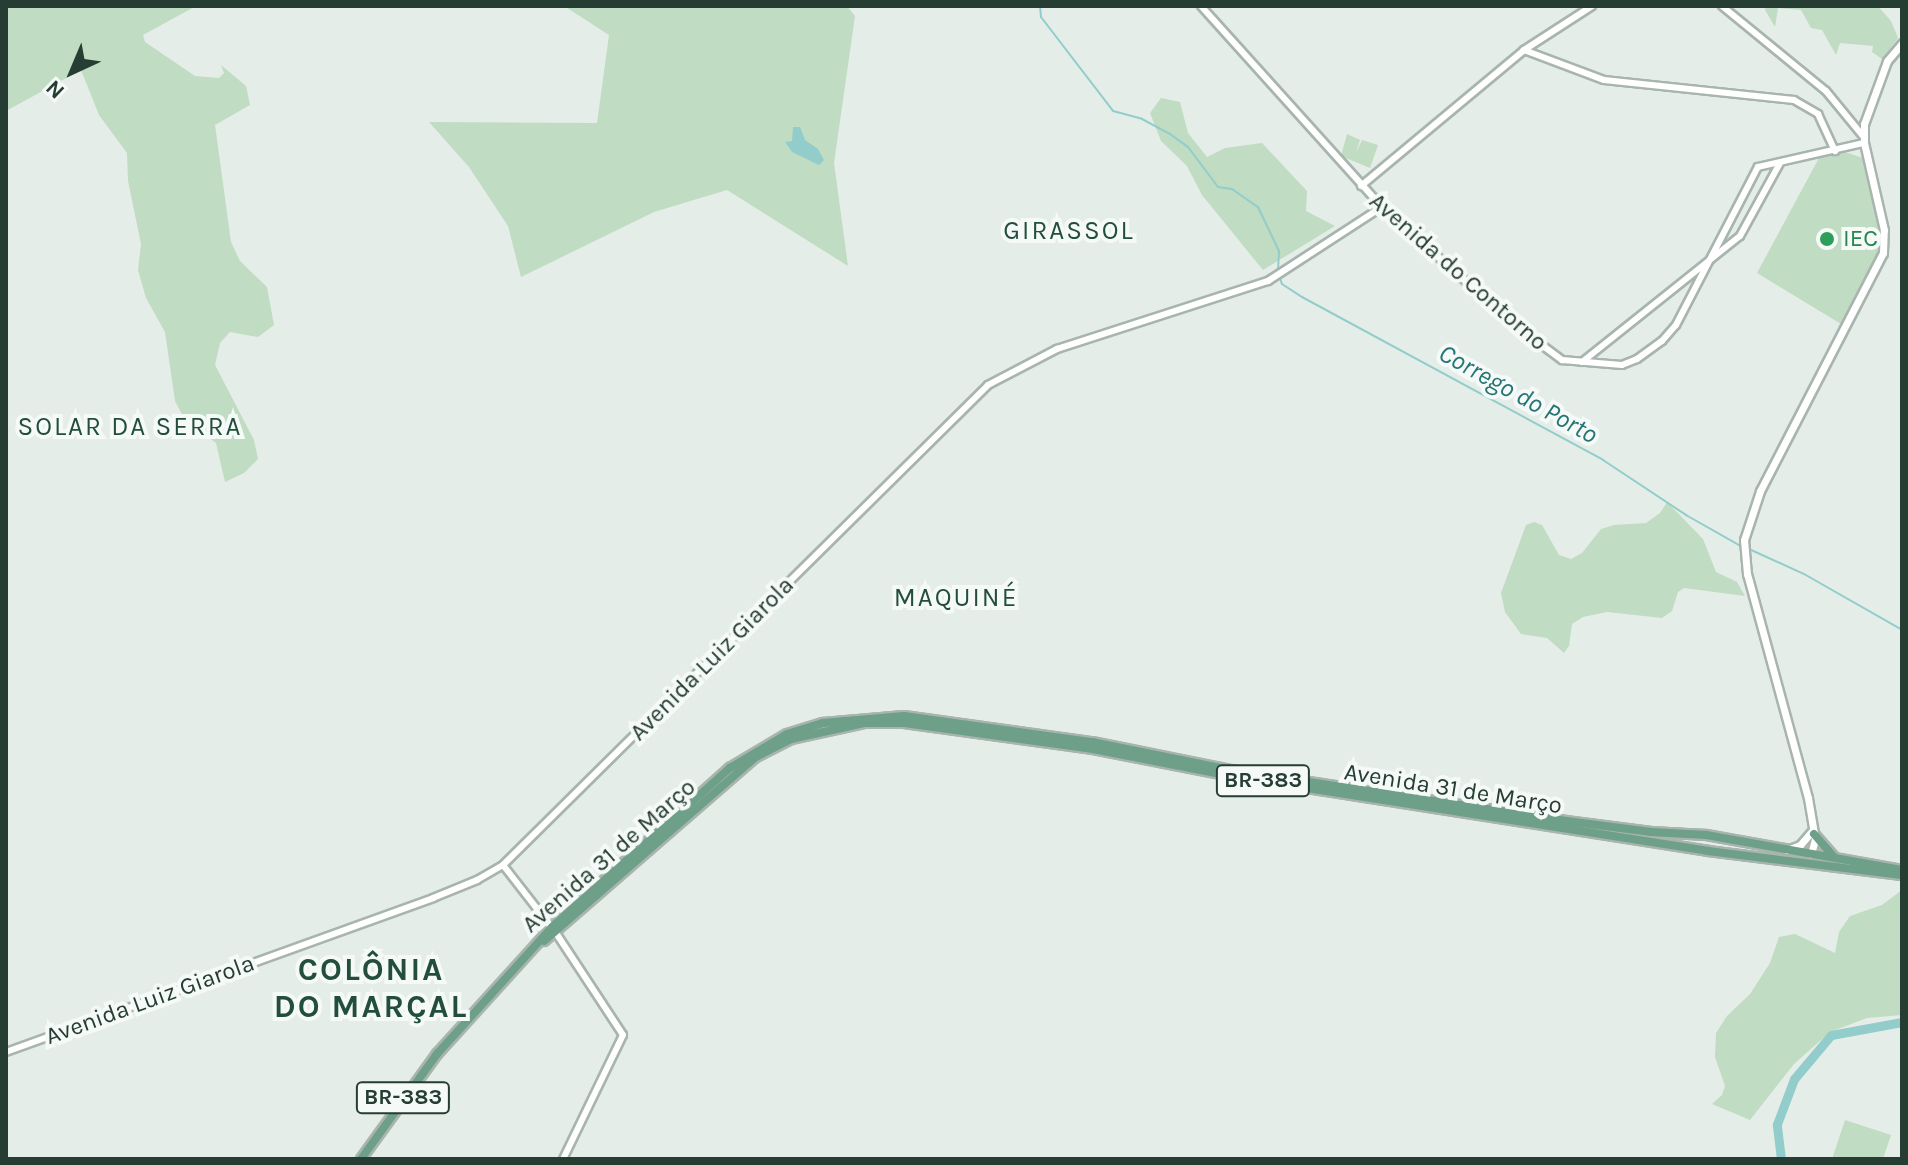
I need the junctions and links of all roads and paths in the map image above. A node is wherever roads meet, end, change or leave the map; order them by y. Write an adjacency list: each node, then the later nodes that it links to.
1 (1201, 6): 9 (street, Avenida do Contorno)
2 (1592, 6): 5 (street)
3 (1722, 6): 6 (street)
4 (1902, 43): 6 (main road)
5 (1524, 50): 7 (street); 9 (street)
6 (1864, 140): 7 (street); 14 (main road)
7 (1835, 151): 8 (street)
8 (1780, 163): 11 (street); 11 (street)
9 (1361, 186): 10 (street, Avenida do Contorno)
10 (1382, 207): 12 (street, Avenida do Contorno); 22 (street, Avenida Luiz Giarola)
11 (1709, 260): 12 (street); 12 (street, Avenida do Contorno)
12 (1582, 362)
13 (1443, 805): 15 (main road, Avenida 31 de Março / BR-383); 16 (main road, Avenida 31 de Março / BR-383); 26 (main road, Avenida 31 de Março / BR-383)
14 (1814, 832): 17 (main road); 18 (main road); 19 (main road)
15 (1706, 835): 16 (main road); 17 (main road, Avenida 31 de Março / BR-383)
16 (1708, 851): 20 (main road, Avenida 31 de Março / BR-383)
17 (1786, 851): 18 (main road, Avenida 31 de Março / BR-383)
18 (1811, 854): 19 (main road, Avenida 31 de Março / BR-383); 20 (main road)
19 (1836, 857): 21 (main road, Avenida 31 de Março / BR-383); 23 (main road)
20 (1792, 863): 23 (main road, Avenida 31 de Março / BR-383)
21 (1874, 863): 24 (main road, Avenida 31 de Março / BR-383); 25 (main road)
22 (503, 865): 26 (street); 27 (street, Avenida Luiz Giarola)
23 (1838, 869): 25 (main road, Avenida 31 de Março / BR-383)
24 (1902, 872): 25 (main road, Avenida 31 de Março / BR-383)
25 (1872, 874)
26 (554, 930): 28 (main road, Avenida 31 de Março / BR-383); 29 (street)
27 (6, 1052)
28 (364, 1159)
29 (563, 1159)

